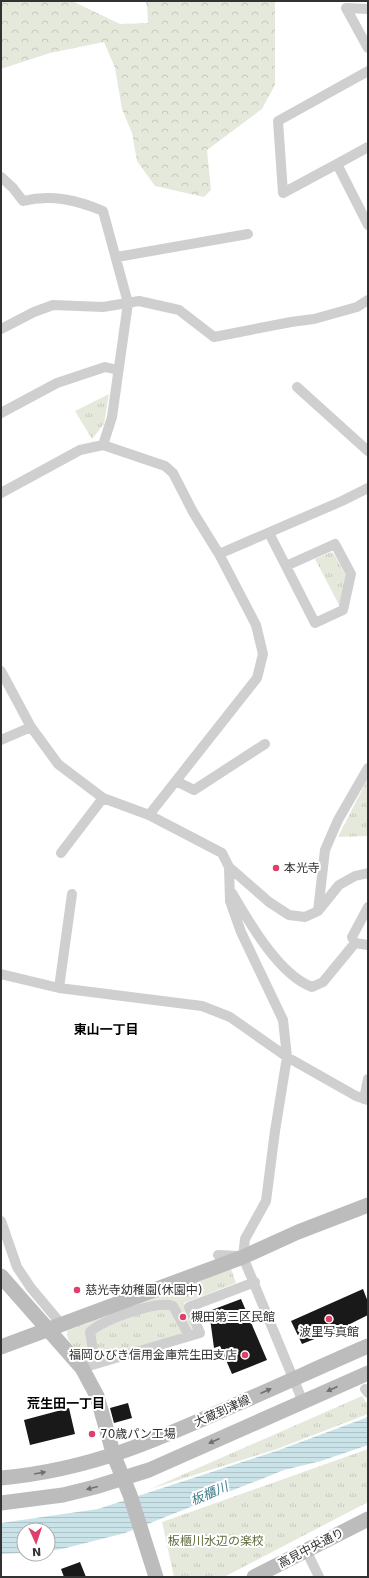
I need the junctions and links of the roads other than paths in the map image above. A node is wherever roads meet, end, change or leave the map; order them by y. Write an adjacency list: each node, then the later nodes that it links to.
1 (368, 9): 2 (street)
2 (368, 48)
3 (368, 71): 5 (street)
4 (368, 147): 5 (street)
5 (336, 164): 7 (street)
6 (1, 177): 9 (street)
7 (368, 225)
8 (248, 234): 9 (street)
9 (117, 257): 11 (street)
10 (368, 300): 11 (street)
11 (128, 303): 12 (street); 13 (street)
12 (1, 329)
13 (118, 370): 15 (street); 16 (street)
14 (297, 387): 17 (street)
15 (1, 412)
16 (103, 445): 18 (street); 21 (street)
17 (368, 451)
18 (2, 488)
19 (368, 488): 20 (street)
20 (269, 533): 21 (street); 22 (street)
21 (219, 554): 28 (street)
22 (286, 566): 22 (street)
23 (1, 671): 24 (street)
24 (31, 727): 25 (street); 29 (street)
25 (1, 740)
26 (265, 744): 28 (street)
27 (368, 768): 37 (street)
28 (176, 780): 30 (street)
29 (104, 798): 30 (street); 31 (street)
30 (149, 815): 32 (street)
31 (60, 853)
32 (229, 867): 34 (street); 37 (street)
33 (368, 873): 37 (street)
34 (230, 889): 38 (street); 42 (street)
35 (72, 894): 41 (street)
36 (368, 907): 38 (street)
37 (318, 911)
38 (355, 942): 39 (street)
39 (368, 945)
40 (1, 974): 41 (street)
41 (60, 988): 42 (street)
42 (287, 1057): 44 (street); 48 (street)
43 (368, 1079): 44 (street)
44 (366, 1100)
45 (368, 1205): 48 (street)
46 (1, 1221): 52 (street)
47 (218, 1255): 48 (street)
48 (243, 1257): 50 (street); 52 (street)
49 (1, 1276): 53 (street)
50 (255, 1282): 58 (street); 60 (street)
51 (85, 1324): 55 (street)
52 (62, 1326): 53 (street)
53 (48, 1330): 57 (street); 58 (street)
54 (188, 1334): 55 (street)
55 (90, 1338): 58 (street)
56 (368, 1346): 60 (street, 大蔵到津線)
57 (1, 1347)
58 (89, 1365): 62 (street)
59 (368, 1373): 61 (street, 大蔵到津線, one-way to 61)
60 (293, 1379): 61 (street); 62 (street, 大蔵到津線, one-way to 60)
61 (303, 1402): 64 (street, 大蔵到津線, one-way to 64)
62 (114, 1456): 63 (street, 大蔵到津線, one-way to 62); 64 (street)
63 (1, 1478)
64 (124, 1478): 65 (street, 大蔵到津線, one-way to 65); 68 (street)
65 (1, 1503)
66 (368, 1519): 67 (street, 高見中央通り)
67 (306, 1550): 69 (street, 高見中央通り); 70 (street)
68 (156, 1577)
69 (254, 1577)
70 (319, 1577)

